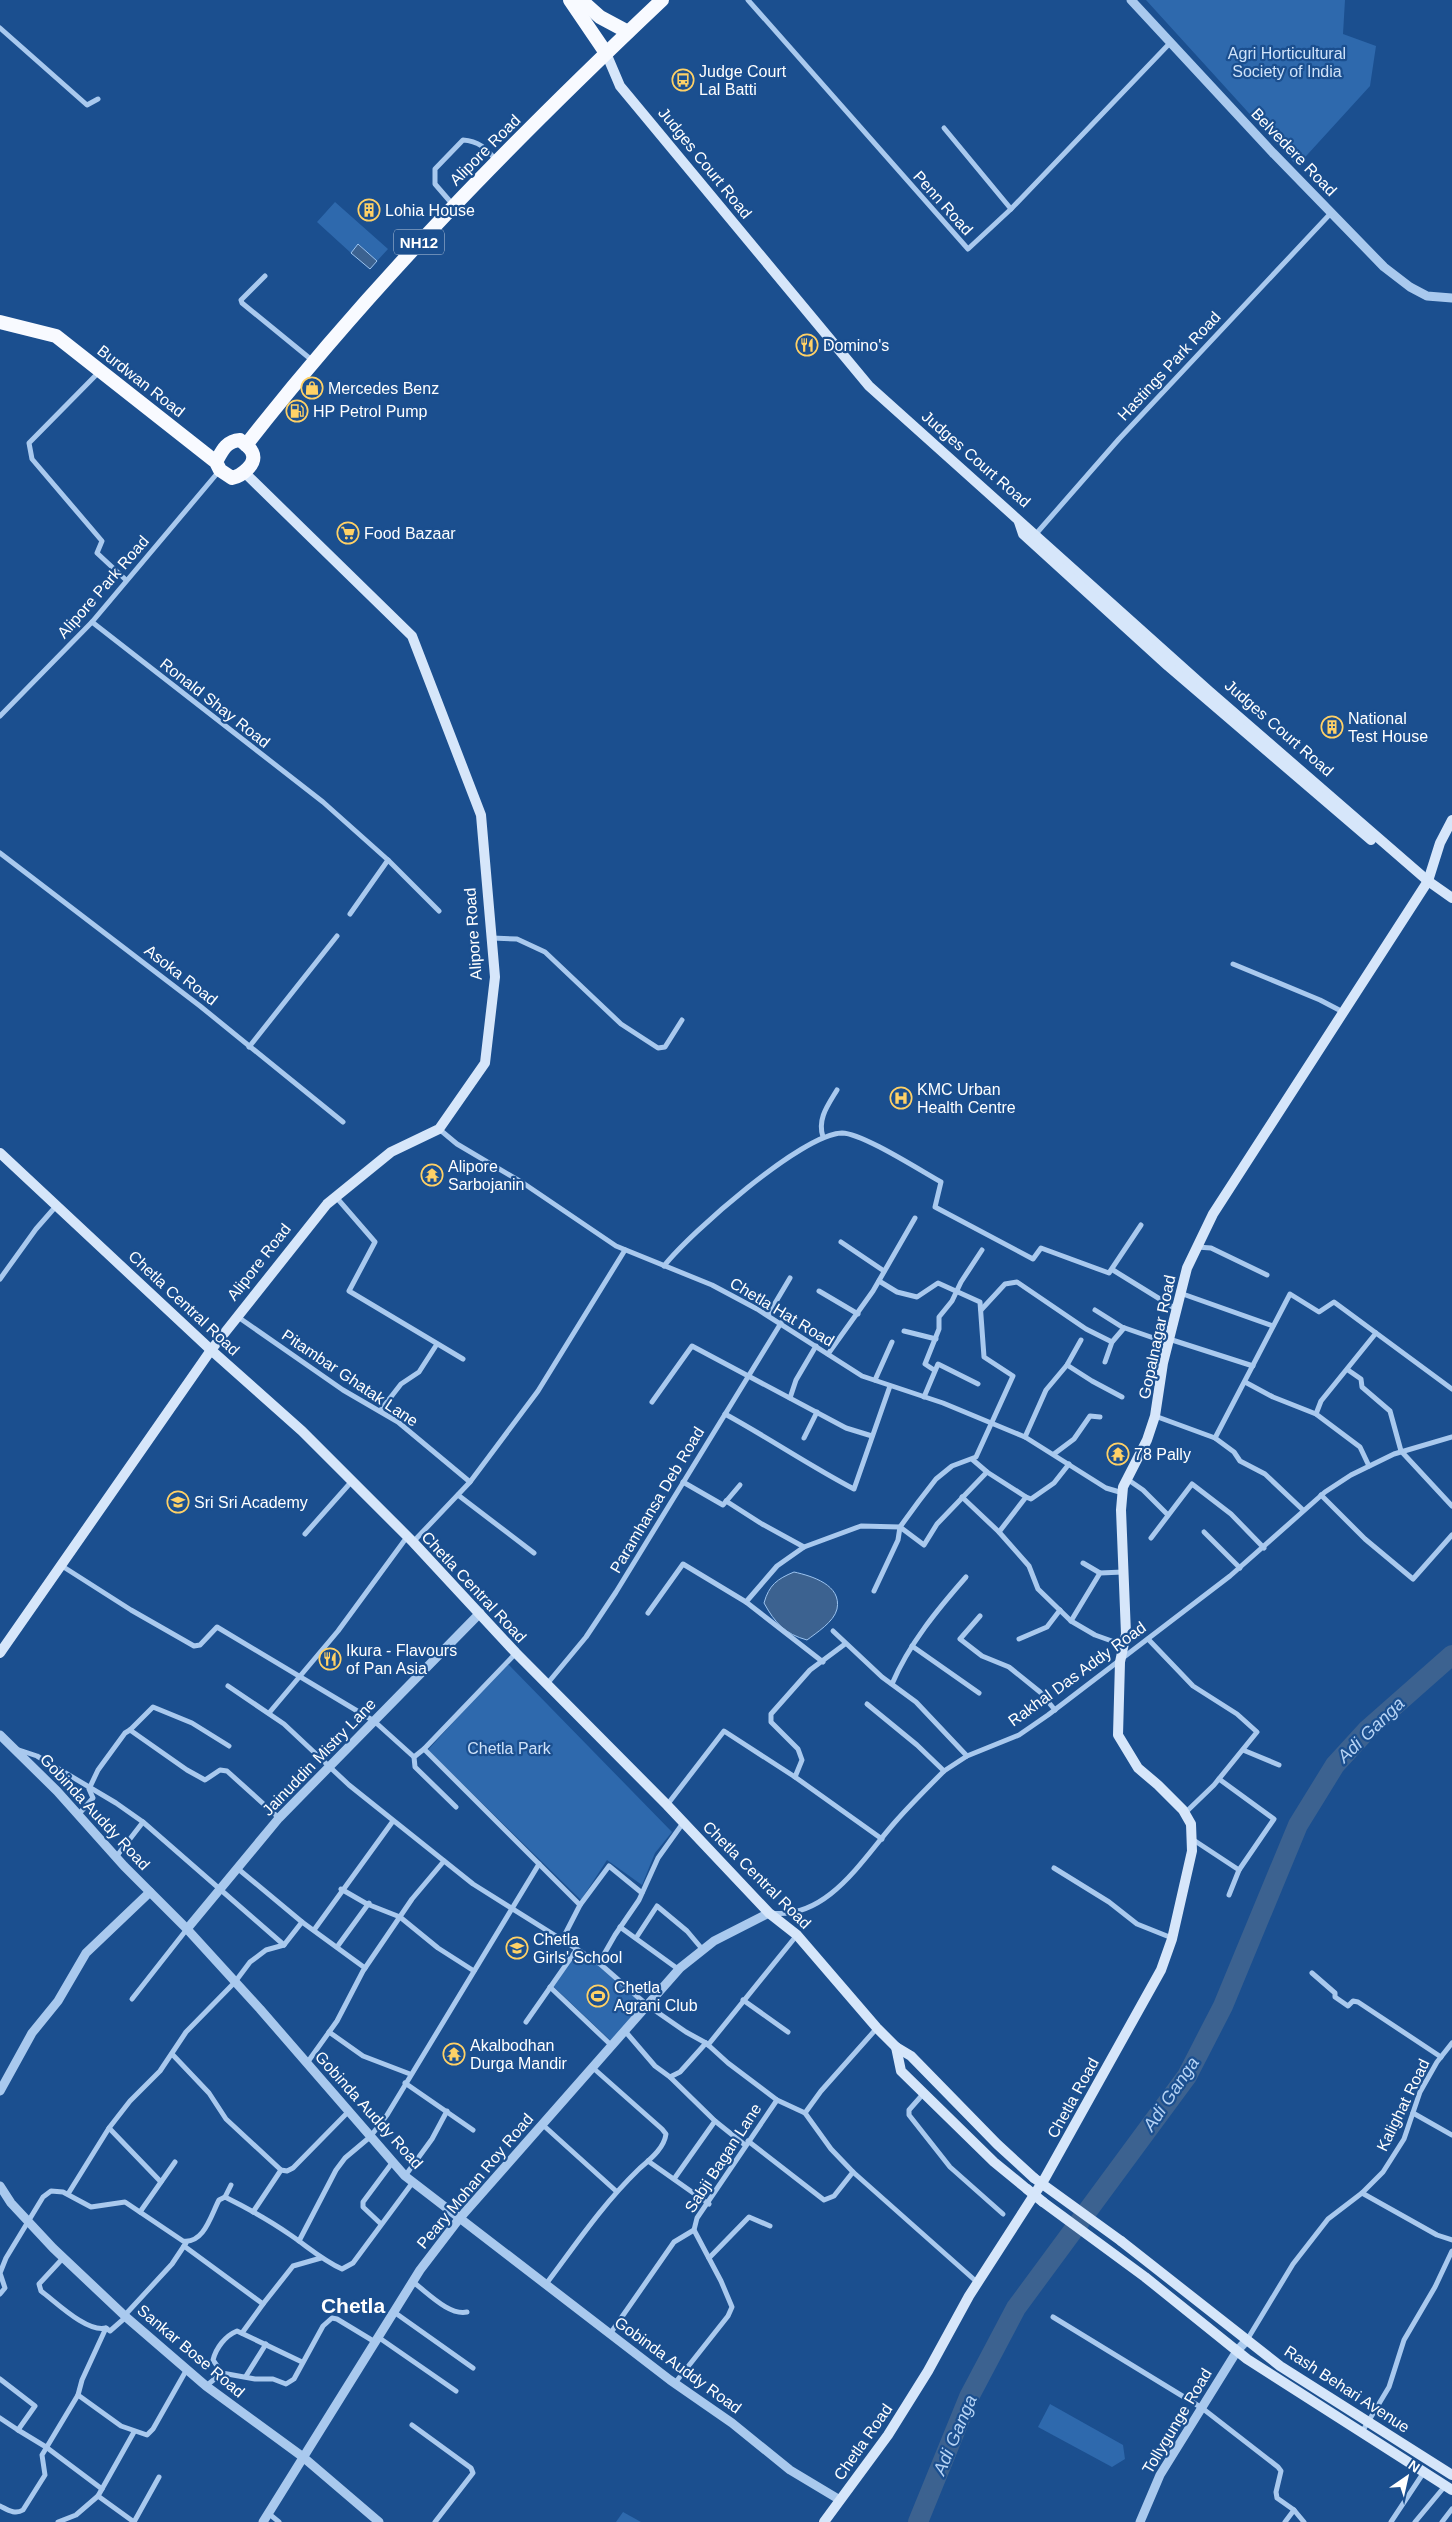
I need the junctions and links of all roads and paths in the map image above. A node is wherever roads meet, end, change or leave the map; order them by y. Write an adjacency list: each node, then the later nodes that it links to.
1 (570, 0): 9 (highway, Judges Court Road)
2 (581, 0): 7 (highway)
3 (662, 0): 7 (highway, Alipore Road / NH12)
4 (748, 0): 14 (street, Penn Road)
5 (1131, 0): 8 (street, Belvedere Road)
6 (0, 28): 10 (street)
7 (628, 32): 9 (highway, Alipore Road / NH12)
8 (1170, 43): 14 (street, Penn Road); 15 (street, Belvedere Road)
9 (606, 53): 12 (highway, Alipore Road / NH12); 24 (main road, Judges Court Road)
10 (98, 99)
11 (944, 128): 14 (street)
12 (498, 162): 13 (highway, Alipore Road / NH12); 13 (street)
13 (454, 206): 19 (highway, Alipore Road / NH12)
14 (1011, 209)
15 (1331, 213): 17 (street, Belvedere Road); 24 (street, Hastings Park Road)
16 (265, 276): 19 (street)
17 (1452, 298)
18 (0, 322): 20 (highway, Burdwan Road)
19 (313, 361): 21 (highway, Alipore Road / NH12)
20 (100, 371): 22 (highway, Burdwan Road); 25 (street)
21 (246, 445): 22 (highway); 23 (highway)
22 (218, 466): 23 (highway); 25 (street, Alipore Park Road)
23 (245, 473): 37 (main road, Alipore Road)
24 (1032, 538): 31 (main road, Judges Court Road)
25 (126, 580): 26 (street, Alipore Park Road)
26 (92, 622): 27 (street, Alipore Park Road); 30 (street, Ronald Shay Road)
27 (0, 716)
28 (1452, 820): 31 (main road, Gopalnagar Road)
29 (0, 853): 41 (street, Asoka Road)
30 (388, 860): 34 (street, Ronald Shay Road); 35 (street)
31 (1427, 884): 32 (main road); 33 (main road); 39 (main road, Gopalnagar Road)
32 (1452, 898)
33 (1452, 906)
34 (439, 911)
35 (350, 914)
36 (337, 936): 41 (street)
37 (492, 938): 40 (street); 44 (main road, Alipore Road)
38 (1233, 964): 39 (street)
39 (1343, 1012): 52 (main road, Gopalnagar Road)
40 (682, 1020)
41 (249, 1047): 43 (street, Asoka Road)
42 (837, 1090): 45 (street)
43 (342, 1122)
44 (440, 1129): 47 (main road, Alipore Road); 53 (street, Chetla Hat Road)
45 (823, 1137): 55 (street); 56 (street)
46 (0, 1153): 48 (main road, Chetla Central Road)
47 (336, 1197): 70 (main road, Alipore Road); 81 (street)
48 (57, 1205): 60 (street); 83 (main road, Chetla Central Road)
49 (915, 1218): 57 (street)
50 (1141, 1225): 56 (street)
51 (842, 1242): 57 (street)
52 (1197, 1247): 58 (street); 64 (main road, Gopalnagar Road)
53 (625, 1250): 55 (street, Chetla Hat Road); 121 (street)
54 (982, 1250): 63 (street)
55 (664, 1266): 69 (street, Chetla Hat Road)
56 (1113, 1270): 65 (street)
57 (884, 1271): 61 (street)
58 (1267, 1275)
59 (790, 1278): 69 (street)
60 (0, 1279)
61 (879, 1281): 63 (street); 68 (street)
62 (819, 1291): 68 (street)
63 (956, 1291): 66 (street); 76 (street)
64 (1180, 1293): 65 (main road, Gopalnagar Road); 72 (street)
65 (1176, 1308): 78 (main road, Gopalnagar Road)
66 (981, 1310): 80 (street); 107 (street)
67 (1095, 1310): 73 (street)
68 (858, 1314): 84 (street)
69 (768, 1315): 71 (street, Chetla Hat Road)
70 (238, 1317): 83 (main road, Alipore Road); 101 (street, Pitambar Ghatak Lane)
71 (782, 1324): 82 (street, Chetla Hat Road); 91 (street, Paramhansa Deb Road)
72 (1273, 1326): 75 (street); 88 (street)
73 (1124, 1328): 78 (street); 80 (street)
74 (904, 1331): 76 (street)
75 (1376, 1333): 90 (street); 96 (street)
76 (936, 1339): 89 (street)
77 (1081, 1340): 87 (street)
78 (1168, 1341): 88 (street); 105 (main road, Gopalnagar Road)
79 (892, 1342): 92 (street)
80 (1112, 1342): 86 (street)
81 (436, 1344): 85 (street); 101 (street)
82 (816, 1346): 84 (street, Chetla Hat Road); 99 (street)
83 (211, 1350): 120 (main road, Chetla Central Road); 144 (main road, Alipore Road)
84 (828, 1354): 92 (street, Chetla Hat Road)
85 (463, 1359)
86 (1105, 1362)
87 (1067, 1365): 97 (street); 111 (street)
88 (1253, 1366): 93 (street)
89 (934, 1370): 94 (street); 98 (street)
90 (1348, 1370): 104 (street); 113 (street)
91 (748, 1377): 99 (street); 100 (street); 103 (street, Paramhansa Deb Road)
92 (876, 1380): 95 (street, Chetla Hat Road)
93 (1245, 1382): 104 (street); 112 (street)
94 (978, 1384)
95 (890, 1386): 98 (street, Chetla Hat Road); 108 (street)
96 (1452, 1389)
97 (1122, 1396)
98 (924, 1397): 107 (street, Chetla Hat Road)
99 (790, 1398): 102 (street)
100 (652, 1402)
101 (380, 1411): 121 (street, Pitambar Ghatak Lane)
102 (817, 1412): 108 (street); 110 (street)
103 (725, 1414): 108 (street); 122 (street, Paramhansa Deb Road)
104 (1316, 1414): 117 (street)
105 (1155, 1416): 112 (street); 119 (main road, Gopalnagar Road)
106 (1100, 1417): 114 (street)
107 (992, 1423): 111 (street, Chetla Hat Road); 115 (street)
108 (872, 1436)
109 (1452, 1437): 113 (street, Rakhal Das Addy Road)
110 (804, 1438)
111 (1025, 1438): 114 (street, Chetla Hat Road)
112 (1215, 1438): 131 (street)
113 (1401, 1452): 117 (street, Rakhal Das Addy Road); 130 (street)
114 (1054, 1454): 116 (street, Chetla Hat Road)
115 (973, 1460): 118 (street); 133 (street)
116 (1069, 1464): 124 (street, Chetla Hat Road); 128 (street)
117 (1369, 1466): 126 (street, Rakhal Das Addy Road)
118 (987, 1472): 127 (street); 128 (street)
119 (1128, 1479): 124 (main road, Gopalnagar Road); 132 (street)
120 (352, 1481): 136 (street); 139 (main road, Chetla Central Road)
121 (470, 1482): 125 (street)
122 (683, 1482): 129 (street); 167 (street, Paramhansa Deb Road)
123 (740, 1485): 129 (street)
124 (1123, 1493): 146 (main road, Gopalnagar Road)
125 (458, 1495): 139 (street); 142 (street)
126 (1321, 1495): 131 (street, Rakhal Das Addy Road); 137 (street)
127 (962, 1497): 133 (street); 134 (street)
128 (1026, 1497): 134 (street)
129 (726, 1501): 140 (street)
130 (1452, 1506)
131 (1303, 1510): 141 (street, Rakhal Das Addy Road)
132 (1168, 1515): 138 (street); 141 (street)
133 (900, 1527): 140 (street); 149 (street)
134 (999, 1532): 151 (street)
135 (1204, 1532): 145 (street)
136 (305, 1534)
137 (1452, 1536)
138 (1151, 1538)
139 (410, 1540): 152 (main road, Chetla Central Road); 166 (street)
140 (804, 1546): 150 (street)
141 (1264, 1548): 145 (street, Rakhal Das Addy Road)
142 (534, 1553)
143 (1083, 1563): 147 (street)
144 (62, 1566): 162 (main road, Alipore Road); 166 (street)
145 (1240, 1568): 158 (street, Rakhal Das Addy Road)
146 (1124, 1572): 147 (street); 160 (main road, Gopalnagar Road)
147 (1100, 1573): 155 (street)
148 (966, 1577): 161 (street)
149 (874, 1591)
150 (746, 1602): 153 (street); 164 (street)
151 (1060, 1610): 155 (street); 157 (street)
152 (480, 1612): 163 (main road, Chetla Central Road); 174 (street, Jainuddin Mistry Lane)
153 (648, 1613)
154 (980, 1616): 172 (street)
155 (1071, 1621): 160 (street)
156 (833, 1631): 159 (street)
157 (1019, 1639)
158 (1148, 1639): 165 (street, Rakhal Das Addy Road); 180 (street)
159 (846, 1644): 164 (street); 168 (street)
160 (1123, 1644): 165 (main road, Gopalnagar Road)
161 (912, 1646): 168 (street); 170 (street)
162 (0, 1653)
163 (516, 1653): 167 (main road, Chetla Central Road); 179 (street)
164 (823, 1662): 186 (street)
165 (1120, 1662): 172 (street, Rakhal Das Addy Road); 191 (main road, Chetla Road)
166 (298, 1677): 173 (street); 174 (street)
167 (547, 1684): 189 (main road, Chetla Central Road)
168 (892, 1684): 181 (street)
169 (228, 1686): 173 (street)
170 (979, 1693)
171 (867, 1704): 185 (street)
172 (1055, 1710): 181 (street, Rakhal Das Addy Road)
173 (269, 1713): 184 (street)
174 (374, 1721): 182 (street); 184 (street, Jainuddin Mistry Lane)
175 (130, 1730): 177 (street); 188 (street); 193 (street)
176 (0, 1735): 178 (street, Gobinda Auddy Road)
177 (229, 1746)
178 (14, 1748): 188 (street); 192 (street, Gobinda Auddy Road)
179 (424, 1749): 182 (street); 201 (street)
180 (1243, 1750): 183 (street); 187 (street)
181 (967, 1756): 185 (street, Rakhal Das Addy Road)
182 (414, 1757): 190 (street)
183 (1279, 1765)
184 (329, 1767): 193 (street, Jainuddin Mistry Lane); 195 (street)
185 (944, 1770): 197 (street, Rakhal Das Addy Road)
186 (795, 1777): 189 (street); 197 (street)
187 (1219, 1779): 191 (street); 204 (street)
188 (89, 1789): 192 (street); 194 (street)
189 (667, 1805): 196 (main road, Chetla Central Road)
190 (456, 1807)
191 (1185, 1813): 198 (main road, Chetla Road)
192 (78, 1815): 199 (street, Gobinda Auddy Road)
193 (279, 1818): 202 (street, Jainuddin Mistry Lane)
194 (143, 1822): 199 (street); 206 (street)
195 (393, 1822): 200 (street); 205 (street)
196 (683, 1823): 208 (street); 213 (main road, Chetla Central Road)
197 (882, 1839): 213 (street, Rakhal Das Addy Road)
198 (1192, 1839): 204 (street); 221 (main road, Chetla Road)
199 (116, 1857): 207 (street, Gobinda Auddy Road)
200 (444, 1861): 212 (street); 214 (street)
201 (539, 1864): 211 (street); 212 (street)
202 (237, 1868): 206 (street, Jainuddin Mistry Lane); 215 (street)
203 (1054, 1868): 221 (street)
204 (1239, 1870): 209 (street)
205 (341, 1889): 210 (street); 218 (street)
206 (220, 1891): 217 (street, Jainuddin Mistry Lane); 223 (street)
207 (150, 1892): 217 (street, Gobinda Auddy Road); 253 (street)
208 (642, 1893): 211 (street); 216 (street)
209 (1229, 1895)
210 (367, 1904): 214 (street); 224 (street)
211 (580, 1905): 222 (street)
212 (512, 1910): 222 (street); 230 (street)
213 (769, 1913): 219 (main road, Chetla Central Road); 226 (street, Peary Mohan Roy Road)
214 (400, 1916): 228 (street); 230 (street)
215 (302, 1922): 218 (street); 223 (street)
216 (620, 1927): 220 (street); 227 (street)
217 (187, 1929): 232 (street, Gobinda Auddy Road); 234 (street)
218 (314, 1930): 224 (street)
219 (797, 1935): 235 (street); 238 (main road, Chetla Central Road)
220 (636, 1938): 226 (street); 229 (street)
221 (1172, 1939): 300 (main road, Chetla Road)
222 (562, 1940): 225 (street)
223 (284, 1945): 232 (street)
224 (337, 1947): 228 (street)
225 (576, 1949): 227 (street); 233 (street)
226 (703, 1950): 229 (street, Peary Mohan Roy Road)
227 (599, 1963): 236 (street)
228 (366, 1968): 240 (street)
229 (678, 1969): 236 (street, Peary Mohan Roy Road)
230 (474, 1971): 250 (street)
231 (1312, 1973): 247 (street)
232 (235, 1982): 246 (street); 248 (street, Gobinda Auddy Road)
233 (550, 1987): 237 (street); 244 (street)
234 (132, 1999)
235 (743, 2000): 241 (street); 243 (street)
236 (647, 2005): 239 (street, Peary Mohan Roy Road); 243 (street)
237 (526, 2022)
238 (877, 2028): 245 (main road, Chetla Central Road); 258 (street)
239 (625, 2031): 244 (street, Peary Mohan Roy Road); 251 (street)
240 (328, 2032): 248 (street); 250 (street)
241 (788, 2032)
242 (1452, 2042): 247 (street, Kalighat Road)
243 (707, 2044): 251 (street); 255 (street)
244 (611, 2045): 249 (street, Peary Mohan Roy Road)
245 (896, 2047): 254 (main road); 272 (main road, Chetla Central Road)
246 (172, 2054): 262 (street); 270 (street)
247 (1441, 2057): 259 (street, Kalighat Road)
248 (307, 2063): 256 (street, Gobinda Auddy Road)
249 (592, 2067): 261 (street, Peary Mohan Roy Road); 267 (street)
250 (410, 2074): 252 (street)
251 (670, 2077): 260 (street)
252 (405, 2083): 257 (street); 265 (street)
253 (0, 2092)
254 (924, 2093): 285 (street); 314 (main road, bridge)
255 (776, 2100): 258 (street); 266 (street, Sabji Bagan Lane)
256 (350, 2110): 265 (street, Gobinda Auddy Road); 270 (street)
257 (447, 2111): 263 (street); 273 (street)
258 (805, 2113): 271 (street)
259 (1413, 2114): 264 (street); 279 (street, Kalighat Road)
260 (714, 2121): 266 (street); 274 (street)
261 (543, 2125): 278 (street); 286 (street, Peary Mohan Roy Road)
262 (109, 2128): 275 (street); 280 (street)
263 (473, 2130)
264 (1452, 2136)
265 (370, 2137): 269 (street, Gobinda Auddy Road); 292 (street)
266 (747, 2143): 271 (street); 282 (street, Sabji Bagan Lane)
267 (648, 2161): 274 (street); 278 (street)
268 (175, 2162): 275 (street)
269 (392, 2163): 273 (street, Gobinda Auddy Road); 288 (street)
270 (281, 2170): 284 (street)
271 (853, 2172): 300 (street)
272 (1034, 2178): 312 (main road, Rash Behari Avenue, bridge)
273 (409, 2179): 286 (street, Gobinda Auddy Road); 288 (street)
274 (674, 2179): 282 (street)
275 (161, 2182): 283 (street)
276 (231, 2185): 281 (street)
277 (0, 2186): 287 (street, Sankar Bose Road)
278 (616, 2191): 301 (street)
279 (1362, 2193): 291 (street); 312 (street, Kalighat Road)
280 (68, 2194): 283 (street); 287 (street)
281 (225, 2197): 284 (street); 293 (street)
282 (708, 2204): 290 (street, Sabji Bagan Lane)
283 (140, 2212): 293 (street)
284 (253, 2212): 292 (street)
285 (1003, 2214)
286 (459, 2218): 299 (street, Peary Mohan Roy Road); 301 (street, Gobinda Auddy Road)
287 (28, 2220): 295 (street, Sankar Bose Road); 298 (street)
288 (381, 2224): 296 (street)
289 (770, 2226): 297 (street)
290 (694, 2230): 297 (street, Sabji Bagan Lane); 310 (street)
291 (1452, 2240)
292 (299, 2241): 296 (street)
293 (185, 2244): 303 (street); 306 (street)
294 (1452, 2251): 327 (street)
295 (64, 2257): 306 (street, Sankar Bose Road); 308 (street)
296 (321, 2258): 303 (street)
297 (709, 2258): 321 (street, Sabji Bagan Lane)
298 (0, 2272): 302 (street)
299 (413, 2282): 304 (street, Peary Mohan Roy Road); 305 (street)
300 (978, 2283): 340 (main road, Chetla Road)
301 (546, 2284): 310 (street, Gobinda Auddy Road)
302 (0, 2294)
303 (264, 2304): 309 (street)
304 (394, 2312): 311 (street, Peary Mohan Roy Road); 316 (street)
305 (467, 2312)
306 (125, 2316): 308 (street); 317 (street, Sankar Bose Road)
307 (1053, 2317): 325 (street)
308 (106, 2328): 324 (street)
309 (242, 2333): 313 (street); 318 (street)
310 (610, 2334): 321 (street, Gobinda Auddy Road)
311 (376, 2340): 315 (street); 323 (street); 333 (street, Peary Mohan Roy Road)
312 (1247, 2340): 314 (street, Tollygunge Road); 327 (main road, Rash Behari Avenue)
313 (266, 2344): 315 (street); 319 (street)
314 (1237, 2351): 325 (street, Tollygunge Road); 331 (main road)
315 (302, 2362): 319 (street)
316 (473, 2368)
317 (187, 2369): 322 (street, Sankar Bose Road); 330 (street)
318 (222, 2373): 319 (street); 322 (street)
319 (246, 2376)
320 (0, 2379): 329 (street)
321 (675, 2383): 340 (street, Gobinda Auddy Road)
322 (206, 2386): 333 (street, Sankar Bose Road)
323 (456, 2392)
324 (78, 2395): 330 (street); 332 (street)
325 (1202, 2408): 343 (street); 352 (street, Tollygunge Road)
326 (0, 2418): 329 (street)
327 (1369, 2421): 331 (street); 335 (main road, Rash Behari Avenue)
328 (412, 2425): 350 (street)
329 (18, 2430): 332 (street)
330 (134, 2432): 338 (street)
331 (1362, 2432): 334 (main road)
332 (46, 2447): 338 (street); 341 (street)
333 (303, 2457): 344 (street, Peary Mohan Roy Road); 349 (street, Sankar Bose Road)
334 (1424, 2472): 337 (main road); 355 (street)
335 (1452, 2474)
336 (159, 2477): 346 (street)
337 (1449, 2488): 356 (street)
338 (102, 2489): 339 (street)
339 (98, 2496): 345 (street); 346 (street)
340 (840, 2500): 351 (main road, Chetla Road)
341 (0, 2506)
342 (1452, 2509): 357 (street)
343 (1294, 2510): 353 (street); 354 (street)
344 (268, 2513): 347 (street, Peary Mohan Roy Road); 348 (street)
345 (58, 2522)
346 (134, 2522)
347 (263, 2522)
348 (279, 2522)
349 (379, 2522)
350 (435, 2522)
351 (824, 2522)
352 (1140, 2522)
353 (1285, 2522)
354 (1304, 2522)
355 (1390, 2522)
356 (1415, 2522)
357 (1442, 2522)

